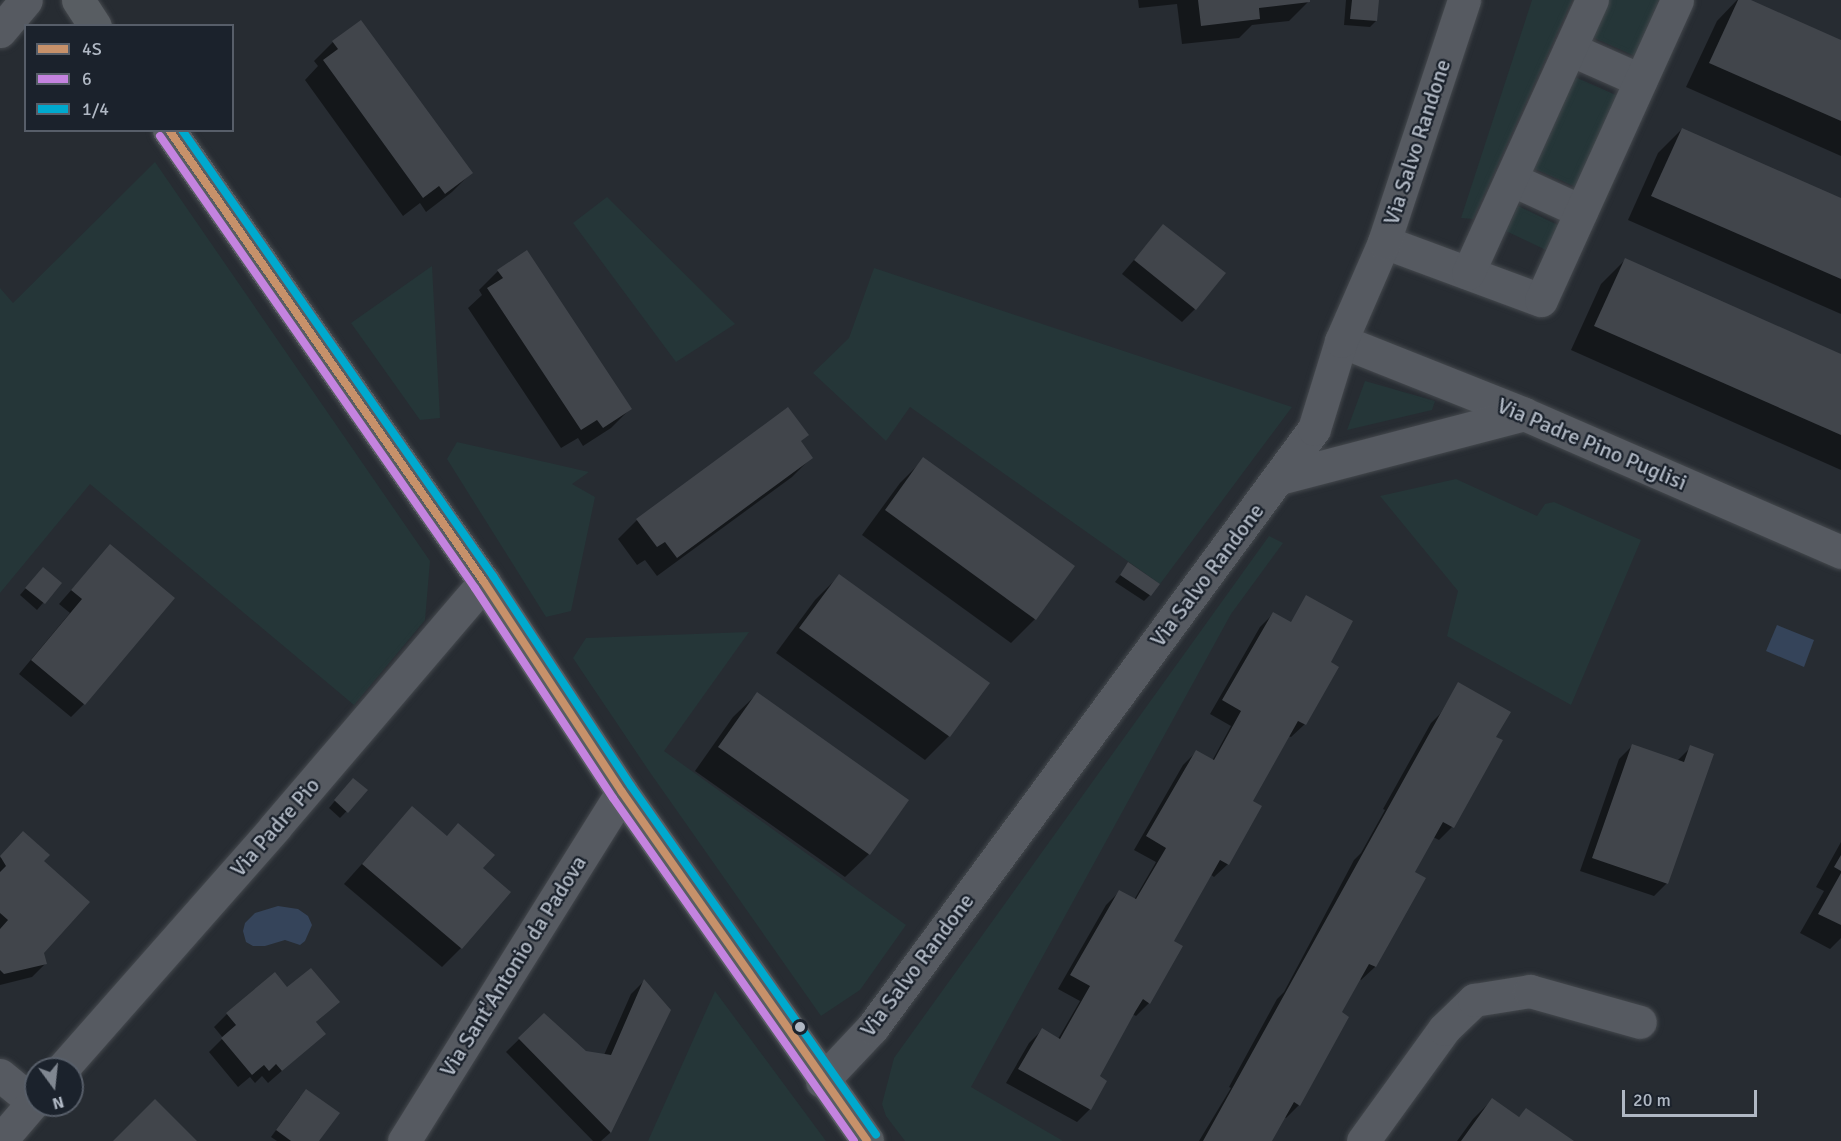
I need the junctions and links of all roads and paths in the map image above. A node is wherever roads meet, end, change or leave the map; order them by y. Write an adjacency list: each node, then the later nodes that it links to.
1 (26, 0): 7 (street)
2 (78, 0): 6 (main road)
3 (1464, 0): 13 (street, Via Salvo Randone)
4 (1592, 0): 8 (street)
5 (1677, 0): 9 (street)
6 (94, 24)
7 (0, 31)
8 (1570, 49): 9 (street); 11 (street)
9 (1640, 80): 12 (street)
10 (170, 132): 19 (main road)
11 (1510, 179): 12 (street); 14 (street)
12 (1581, 211): 14 (street)
13 (1384, 242): 14 (street); 15 (street, Via Salvo Randone)
14 (1468, 273)
15 (1341, 341): 16 (street, Via Padre Pino Puglisi); 17 (street, Via Salvo Randone)
16 (1524, 414): 17 (street); 18 (street, Via Padre Pino Puglisi)
17 (1279, 478): 24 (street, Via Salvo Randone)
18 (1841, 552)
19 (484, 582): 20 (main road); 22 (street, Via Padre Pio)
20 (622, 792): 24 (main road); 28 (street, Via Sant'Antonio da Padova)
21 (1640, 1022): 30 (street)
22 (73, 1057)
23 (0, 1075): 25 (street)
24 (822, 1081): 29 (main road)
25 (24, 1093)
26 (24, 1112): 27 (street)
27 (0, 1141)
28 (404, 1141)
29 (867, 1141)
30 (1363, 1141)

